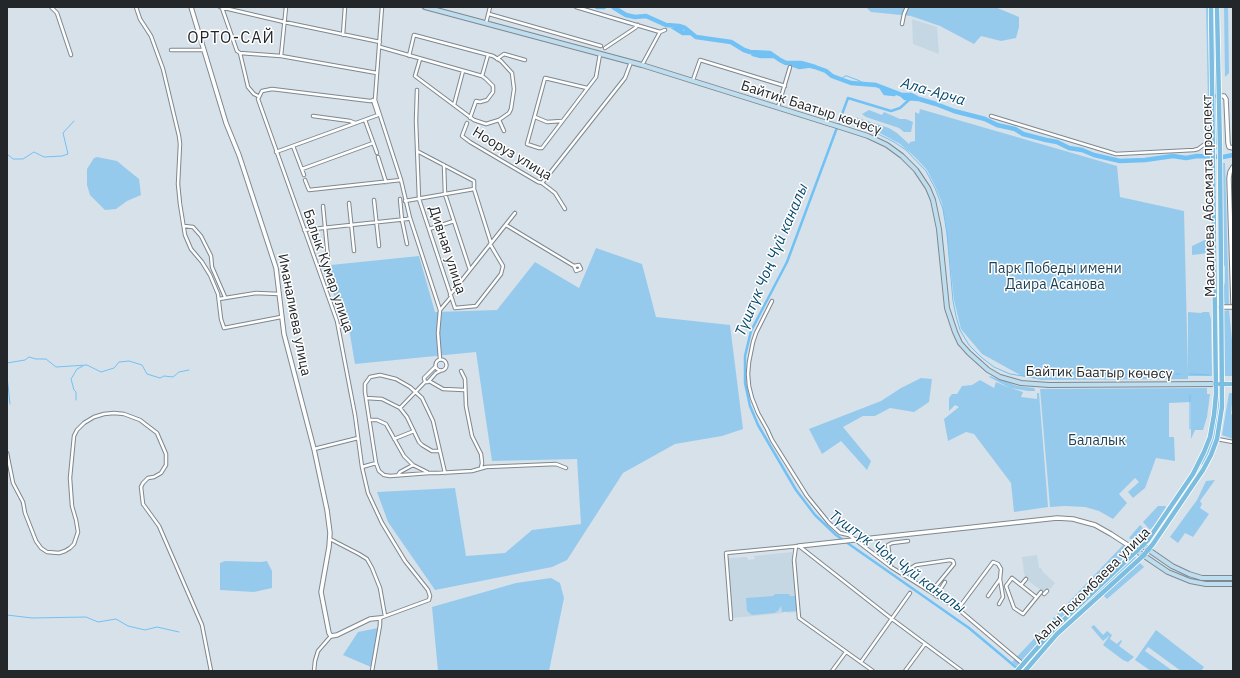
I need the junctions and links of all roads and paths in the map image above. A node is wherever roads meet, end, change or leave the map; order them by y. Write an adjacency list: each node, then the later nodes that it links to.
1 (51, 7): 30 (street)
2 (136, 7): 95 (street)
3 (191, 7): 27 (street, Иманалиева улица)
4 (221, 7): 15 (street); 28 (street)
5 (286, 7): 15 (street)
6 (345, 7): 21 (street)
7 (382, 7): 22 (street)
8 (425, 7): 16 (main road, Байтик Баатыр көчөсү)
9 (490, 7): 14 (street)
10 (576, 7): 18 (street)
11 (907, 7): 17 (street)
12 (1211, 7): 62 (main road, Масалиева Абсамата проспект)
13 (1216, 7): 48 (main road, Масалиева Абсамата проспект)
14 (489, 14): 16 (street); 23 (street)
15 (284, 22): 21 (street); 32 (street)
16 (486, 24): 29 (main road, Байтик Баатыр көчөсү)
17 (902, 24)
18 (638, 25): 20 (street); 25 (street)
19 (665, 30): 20 (street)
20 (660, 32): 38 (street)
21 (343, 35): 22 (street)
22 (380, 42): 24 (street)
23 (602, 46)
24 (380, 48): 33 (street); 41 (street)
25 (605, 48)
26 (171, 50): 27 (street)
27 (204, 50): 109 (street, Иманалиева улица)
28 (240, 53): 32 (street); 47 (street)
29 (600, 54): 37 (main road, Байтик Баатыр көчөсү); 45 (street)
30 (71, 55)
31 (488, 55): 33 (street); 34 (street); 42 (street)
32 (281, 56): 41 (street)
33 (409, 56): 35 (street)
34 (497, 58): 36 (street); 57 (street)
35 (420, 59): 40 (street); 50 (street)
36 (525, 60)
37 (631, 62): 38 (main road, Байтик Баатыр көчөсү); 77 (street)
38 (642, 65): 43 (main road, Байтик Баатыр көчөсү)
39 (790, 67): 44 (street)
40 (463, 71): 42 (street); 50 (street)
41 (377, 74): 49 (street)
42 (482, 76): 54 (street)
43 (692, 81): 44 (street); 51 (main road, Байтик Баатыр көчөсү)
44 (785, 86): 51 (street)
45 (587, 88): 55 (street); 58 (street)
46 (417, 90): 67 (street, Дивная улица)
47 (258, 96): 49 (street); 66 (street, Балык Кумар улица)
48 (1218, 96): 65 (street); 101 (main road, Масалиева Абсамата проспект)
49 (374, 100): 56 (street); 75 (street)
50 (454, 105): 54 (street)
51 (778, 108): 126 (main road, Байтик Баатыр көчөсү)
52 (313, 116): 60 (street)
53 (991, 116): 62 (street)
54 (470, 118): 57 (street)
55 (535, 118): 58 (street); 58 (street)
56 (365, 120): 60 (street); 63 (street)
57 (499, 120): 61 (street)
58 (563, 121)
59 (467, 122): 77 (street, Нооруз улица)
60 (355, 123): 64 (street)
61 (504, 131)
62 (1212, 141): 100 (main road, Масалиева Абсамата проспект)
63 (373, 143): 68 (street); 72 (street)
64 (293, 146): 66 (street); 72 (street)
65 (1233, 148)
66 (276, 152): 99 (street, Балык Кумар улица)
67 (417, 152): 70 (street); 81 (street, Дивная улица)
68 (376, 153)
69 (378, 157): 76 (street)
70 (444, 165): 78 (street); 79 (street)
71 (1233, 167): 114 (street)
72 (302, 169): 73 (street)
73 (304, 175)
74 (305, 180): 76 (street)
75 (400, 180): 76 (street); 83 (street)
76 (386, 182)
77 (542, 183): 86 (street, Нооруз улица)
78 (474, 189): 79 (street); 103 (street)
79 (445, 194): 81 (street); 90 (street)
80 (400, 199): 89 (street)
81 (419, 199): 83 (street); 98 (street, Дивная улица)
82 (374, 200): 92 (street)
83 (405, 201): 88 (street)
84 (349, 203): 93 (street)
85 (323, 206): 96 (street)
86 (564, 209)
87 (515, 213): 94 (street)
88 (410, 218): 89 (street); 118 (street)
89 (402, 220): 92 (street); 102 (street)
90 (454, 221): 98 (street); 108 (street)
91 (310, 222): 97 (street)
92 (377, 222): 93 (street); 104 (street)
93 (351, 225): 96 (street); 105 (street)
94 (506, 225): 103 (street); 107 (street)
95 (184, 226): 111 (street); 112 (street)
96 (325, 228): 97 (street); 106 (street)
97 (310, 229): 99 (street)
98 (429, 229): 110 (street, Дивная улица)
99 (304, 230): 135 (street, Балык Кумар улица)
100 (1214, 233): 101 (main road); 115 (main road, Масалиева Абсамата проспект)
101 (1221, 233): 116 (main road, Масалиева Абсамата проспект)
102 (407, 244)
103 (491, 244): 108 (street); 110 (street, Дивная улица)
104 (379, 246)
105 (354, 251)
106 (328, 258)
107 (574, 266)
108 (470, 270): 110 (street)
109 (279, 294): 111 (street); 119 (street, Иманалиева улица)
110 (451, 296): 118 (street)
111 (225, 297): 112 (street)
112 (219, 299): 119 (street)
113 (772, 301): 153 (street)
114 (1233, 303)
115 (1214, 307): 116 (main road); 126 (main road, Масалиева Абсамата проспект)
116 (1221, 307): 117 (street); 127 (main road, Масалиева Абсамата проспект)
117 (1233, 307)
118 (440, 310): 120 (street)
119 (281, 317): 139 (street, Иманалиева улица)
120 (440, 359): 121 (street); 122 (street)
121 (435, 367): 122 (street); 125 (street)
122 (440, 371): 124 (street)
123 (461, 371): 129 (street)
124 (429, 381): 125 (street); 129 (street)
125 (425, 382): 130 (street)
126 (1216, 384): 127 (main road, Байтик Баатыр көчөсү); 144 (main road, Аалы Токомбаева улица)
127 (1222, 384): 128 (main road, Байтик Баатыр көчөсү); 137 (main road, Аалы Токомбаева улица)
128 (1233, 384)
129 (465, 390): 146 (street)
130 (415, 391): 131 (street); 132 (street); 140 (street)
131 (366, 398): 132 (street); 133 (street)
132 (400, 408): 134 (street)
133 (369, 420): 136 (street); 142 (street)
134 (414, 431): 136 (street); 140 (street)
135 (358, 438): 139 (street); 145 (street, Балык Кумар улица)
136 (394, 439): 143 (street)
137 (1217, 439): 138 (street); 148 (main road, Аалы Токомбаева улица)
138 (1233, 442)
139 (314, 449): 152 (street, Иманалиева улица)
140 (440, 451): 150 (street)
141 (7, 453): 191 (street)
142 (376, 463): 145 (street); 151 (street)
143 (413, 465): 149 (street); 151 (street)
144 (1197, 466): 148 (main road); 156 (main road, Аалы Токомбаева улица)
145 (362, 467): 180 (street, Балык Кумар улица)
146 (481, 468): 147 (street); 150 (street)
147 (566, 468)
148 (1203, 470): 157 (main road, Аалы Токомбаева улица)
149 (429, 473): 150 (street); 151 (street)
150 (445, 473)
151 (398, 475)
152 (330, 540): 180 (street); 184 (street, Иманалиева улица)
153 (855, 540): 155 (street); 158 (street); 160 (street)
154 (908, 541): 160 (street)
155 (797, 546): 182 (street); 183 (street); 186 (street)
156 (1143, 546): 157 (main road); 158 (main road, Аалы Токомбаева улица)
157 (1148, 550): 159 (main road, Аалы Токомбаева улица); 161 (main road)
158 (1137, 551): 159 (main road); 188 (main road, Аалы Токомбаева улица)
159 (1143, 556): 166 (main road); 190 (main road, Аалы Токомбаева улица)
160 (891, 567): 162 (street)
161 (1189, 574): 163 (main road); 166 (main road)
162 (905, 576): 171 (street); 171 (street)
163 (1233, 578)
164 (1000, 579): 176 (street); 178 (street); 179 (street)
165 (1026, 579): 169 (street)
166 (1187, 580): 168 (main road)
167 (945, 582): 175 (street)
168 (1233, 584)
169 (1021, 585): 177 (street); 177 (street)
170 (1047, 591): 174 (street)
171 (931, 592): 175 (street)
172 (1041, 592): 177 (street)
173 (910, 593): 183 (street)
174 (1044, 594)
175 (936, 596): 179 (street)
176 (988, 596)
177 (1036, 597)
178 (999, 604)
179 (958, 609): 188 (street)
180 (385, 616): 181 (street, Балык Кумар улица)
181 (380, 618): 184 (street); 193 (street)
182 (731, 619)
183 (892, 619): 185 (street); 187 (street)
184 (331, 636): 192 (street)
185 (925, 644): 197 (street); 198 (street)
186 (846, 652): 187 (street); 194 (street)
187 (861, 662): 189 (street)
188 (1022, 665): 199 (main road, Аалы Токомбаева улица)
189 (867, 667): 195 (street); 196 (street)
190 (1026, 670)
191 (211, 671)
192 (314, 671)
193 (372, 671)
194 (832, 671)
195 (864, 671)
196 (873, 671)
197 (905, 671)
198 (962, 671)
199 (1017, 671)

